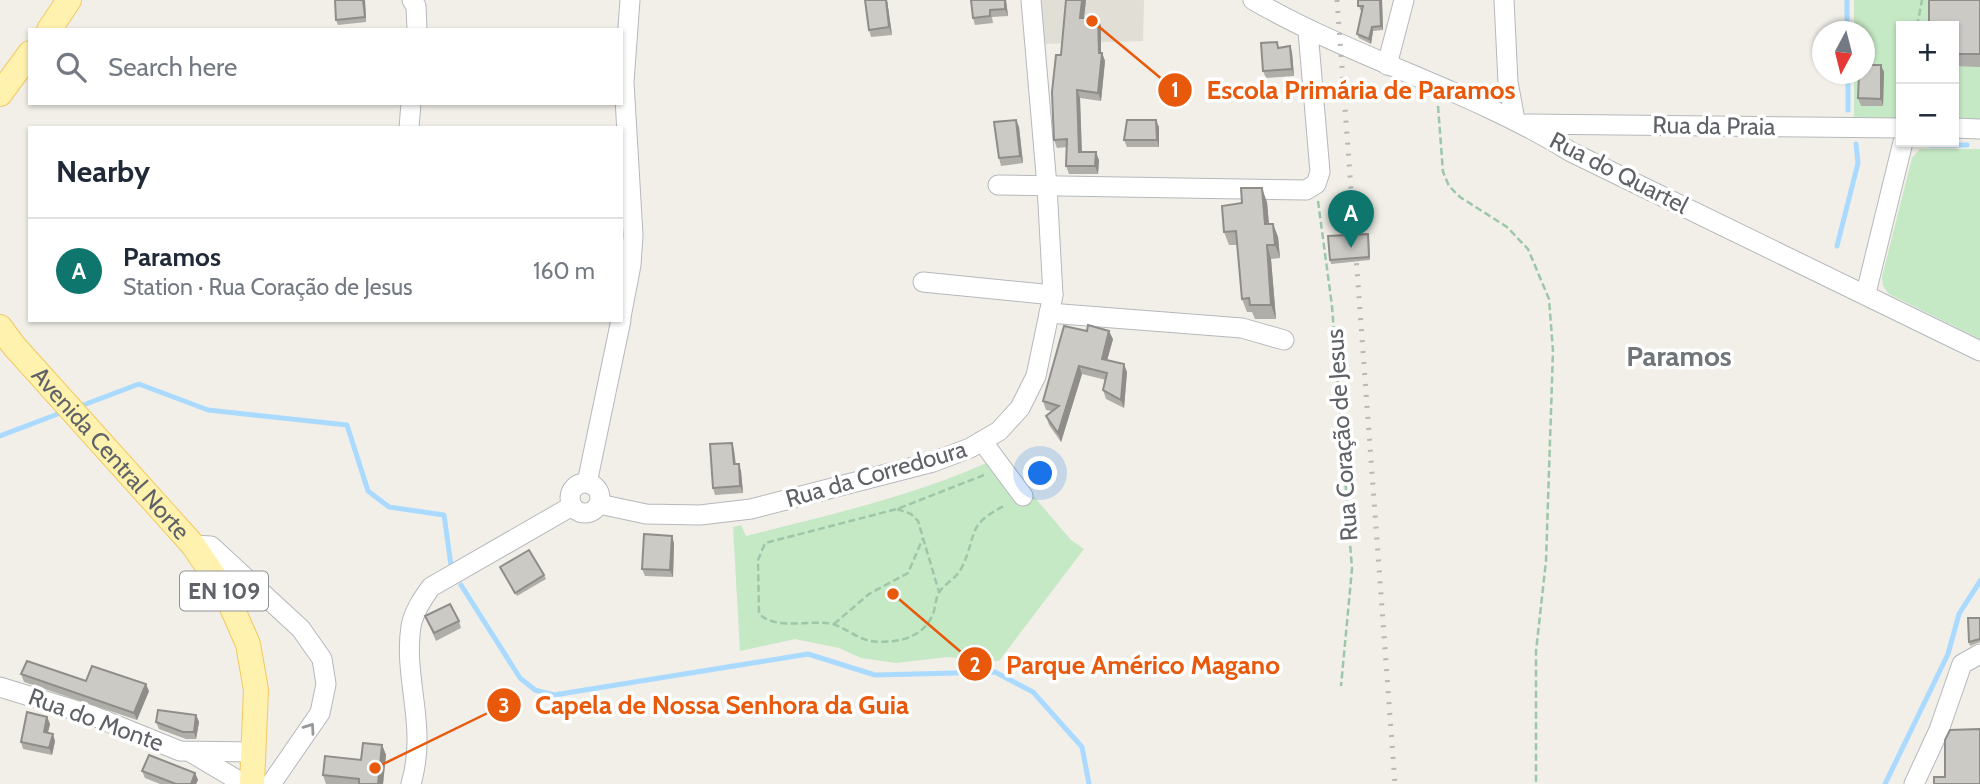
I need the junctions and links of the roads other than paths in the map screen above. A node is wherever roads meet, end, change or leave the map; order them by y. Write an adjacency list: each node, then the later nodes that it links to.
1 (69, 0): 8 (main road)
2 (412, 0): 9 (street)
3 (630, 0): 28 (street)
4 (1031, 0): 24 (street, Rua da Corredoura)
5 (1253, 0): 10 (street, Rua do Quartel)
6 (1405, 0): 12 (street)
7 (1504, 0): 13 (street)
8 (50, 28)
9 (417, 28)
10 (1308, 31): 12 (street, Rua do Quartel); 24 (street)
11 (28, 56): 14 (main road)
12 (1387, 65): 16 (street, Rua do Quartel)
13 (1508, 82): 16 (street); 17 (street)
14 (0, 94)
15 (411, 105): 18 (street)
16 (1483, 106): 17 (street, Rua do Quartel)
17 (1520, 122): 19 (street, Rua da Praia); 26 (street, Rua do Quartel)
18 (409, 126)
19 (1896, 128)
20 (1959, 128): 21 (street)
21 (1980, 129)
22 (1902, 147): 26 (street)
23 (998, 185): 24 (street)
24 (1047, 186): 27 (street, Rua da Corredoura)
25 (923, 282): 27 (street)
26 (1866, 293): 32 (street, Rua do Quartel)
27 (1051, 304): 31 (street); 33 (street, Rua da Corredoura)
28 (623, 309)
29 (620, 322): 34 (street)
30 (0, 327): 38 (main road, Avenida Central Norte / EN 109)
31 (1284, 340)
32 (1980, 351)
33 (982, 441): 35 (street); 36 (street, Rua da Corredoura)
34 (587, 483): 36 (street); 37 (street)
35 (1023, 496)
36 (599, 504): 37 (street)
37 (572, 506): 47 (street)
38 (193, 545): 42 (main road, Avenida Central Norte / EN 109); 46 (street, one-way to 38)
39 (1980, 654): 43 (street)
40 (0, 687): 41 (street, Rua do Monte)
41 (191, 752): 42 (street, Rua do Monte); 44 (street, Rua do Monte)
42 (254, 752): 45 (main road, Avenida Central Norte / EN 109)
43 (1925, 760): 48 (street); 49 (street)
44 (244, 784)
45 (252, 784)
46 (271, 784)
47 (411, 784)
48 (1914, 784)
49 (1926, 784)

